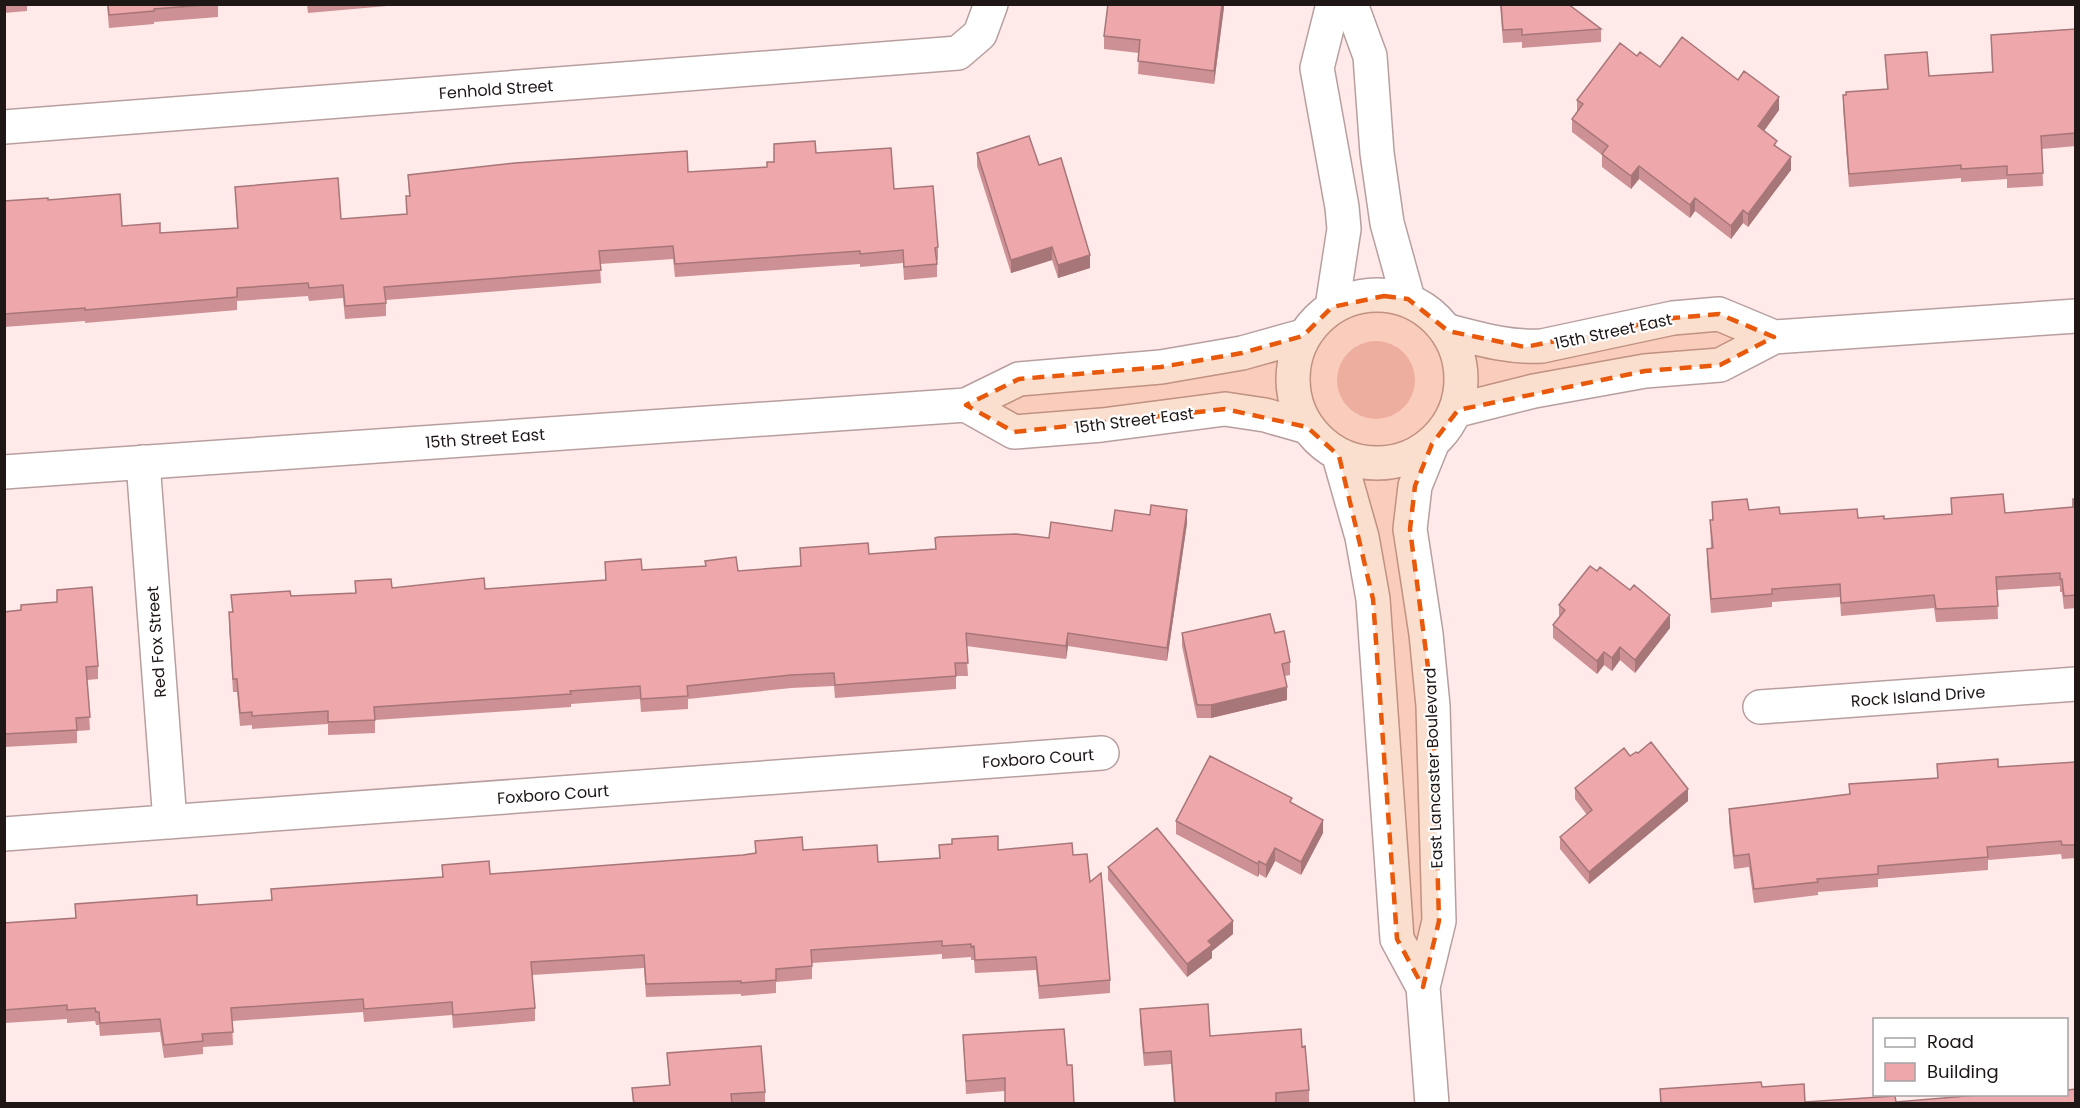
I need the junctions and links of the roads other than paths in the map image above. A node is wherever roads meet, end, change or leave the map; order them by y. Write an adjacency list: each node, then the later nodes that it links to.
1 (1333, 4): 6 (street)
2 (1351, 4): 5 (street)
3 (986, 19): 4 (street, Fenhold Street)
4 (4, 127)
5 (1408, 299): 6 (street); 8 (street)
6 (1332, 307): 9 (street)
7 (2076, 316): 10 (street, 15th Street East)
8 (1448, 331): 10 (street, 15th Street East); 12 (street)
9 (1303, 336): 11 (street, 15th Street East); 13 (street)
10 (1774, 337): 12 (street, 15th Street East)
11 (966, 405): 13 (street, 15th Street East); 16 (street, 15th Street East)
12 (1458, 410): 14 (street)
13 (1307, 427): 15 (street)
14 (1432, 444): 15 (street); 23 (street, East Lancaster Boulevard)
15 (1340, 456): 23 (street, East Lancaster Boulevard)
16 (143, 462): 17 (street, 15th Street East); 21 (street, Red Fox Street)
17 (4, 472)
18 (2076, 684): 19 (street, Rock Island Drive)
19 (1760, 707)
20 (1102, 753): 21 (street, Foxboro Court)
21 (170, 822): 22 (street, Foxboro Court)
22 (4, 834)
23 (1423, 987): 24 (street, East Lancaster Boulevard)
24 (1432, 1104)

